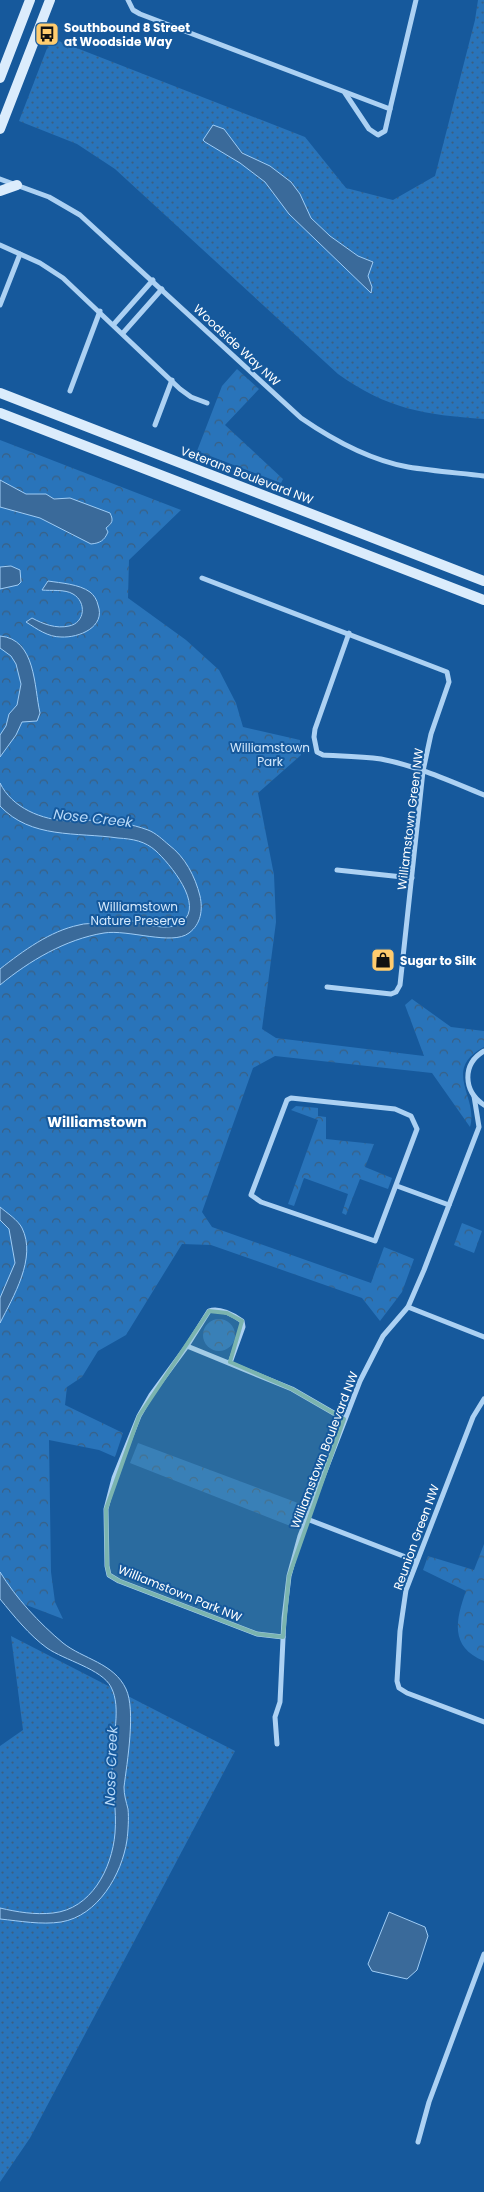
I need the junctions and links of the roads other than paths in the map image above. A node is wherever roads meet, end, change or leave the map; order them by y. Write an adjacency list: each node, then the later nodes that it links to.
1 (30, 0): 5 (main road)
2 (50, 0): 8 (main road)
3 (128, 0): 6 (street)
4 (416, 0): 7 (street)
5 (0, 78)
6 (345, 92): 7 (street); 7 (street)
7 (390, 109)
8 (0, 129)
9 (0, 179): 10 (street, Woodside Way NW)
10 (17, 185): 11 (main road); 14 (street, Woodside Way NW)
11 (0, 191)
12 (0, 245): 13 (street)
13 (20, 254): 16 (street); 17 (street)
14 (153, 280): 15 (street, Woodside Way NW); 18 (street)
15 (162, 289): 19 (street); 26 (street, Woodside Way NW)
16 (0, 305)
17 (100, 312): 18 (street); 21 (street)
18 (114, 324): 19 (street)
19 (123, 333): 20 (street)
20 (172, 380): 23 (street); 25 (street)
21 (70, 391)
22 (0, 393): 28 (main road, Veterans Boulevard NW)
23 (207, 403)
24 (0, 413): 29 (main road)
25 (155, 425)
26 (484, 476)
27 (202, 578): 30 (street, Williamstown Green NW)
28 (484, 581)
29 (484, 600)
30 (349, 634): 31 (street, Williamstown Green NW); 31 (street)
31 (423, 770): 32 (street); 34 (street, Williamstown Green NW)
32 (484, 795)
33 (337, 870): 34 (street)
34 (412, 878): 35 (street, Williamstown Green NW)
35 (328, 987)
36 (484, 1051): 37 (street, Williamstown Boulevard NW)
37 (474, 1096): 38 (street); 40 (street, Williamstown Boulevard NW)
38 (484, 1105)
39 (484, 1123): 40 (street)
40 (479, 1127): 42 (street, Williamstown Boulevard NW)
41 (397, 1186): 41 (street); 42 (street)
42 (449, 1206): 43 (street, Williamstown Boulevard NW)
43 (408, 1307): 44 (street); 48 (street, Williamstown Boulevard NW)
44 (484, 1337)
45 (187, 1346): 46 (street); 46 (street, Williamstown Park NW); 51 (street, Williamstown Park NW)
46 (230, 1363): 48 (street)
47 (484, 1399): 50 (street, Reunion Green NW)
48 (344, 1419): 49 (street, Williamstown Boulevard NW)
49 (307, 1519): 50 (street); 51 (street, Williamstown Boulevard NW)
50 (416, 1561): 52 (street, Reunion Green NW)
51 (283, 1637): 53 (street, Williamstown Boulevard NW)
52 (484, 1722)
53 (277, 1744)
54 (484, 1954): 55 (street)
55 (418, 2142)

